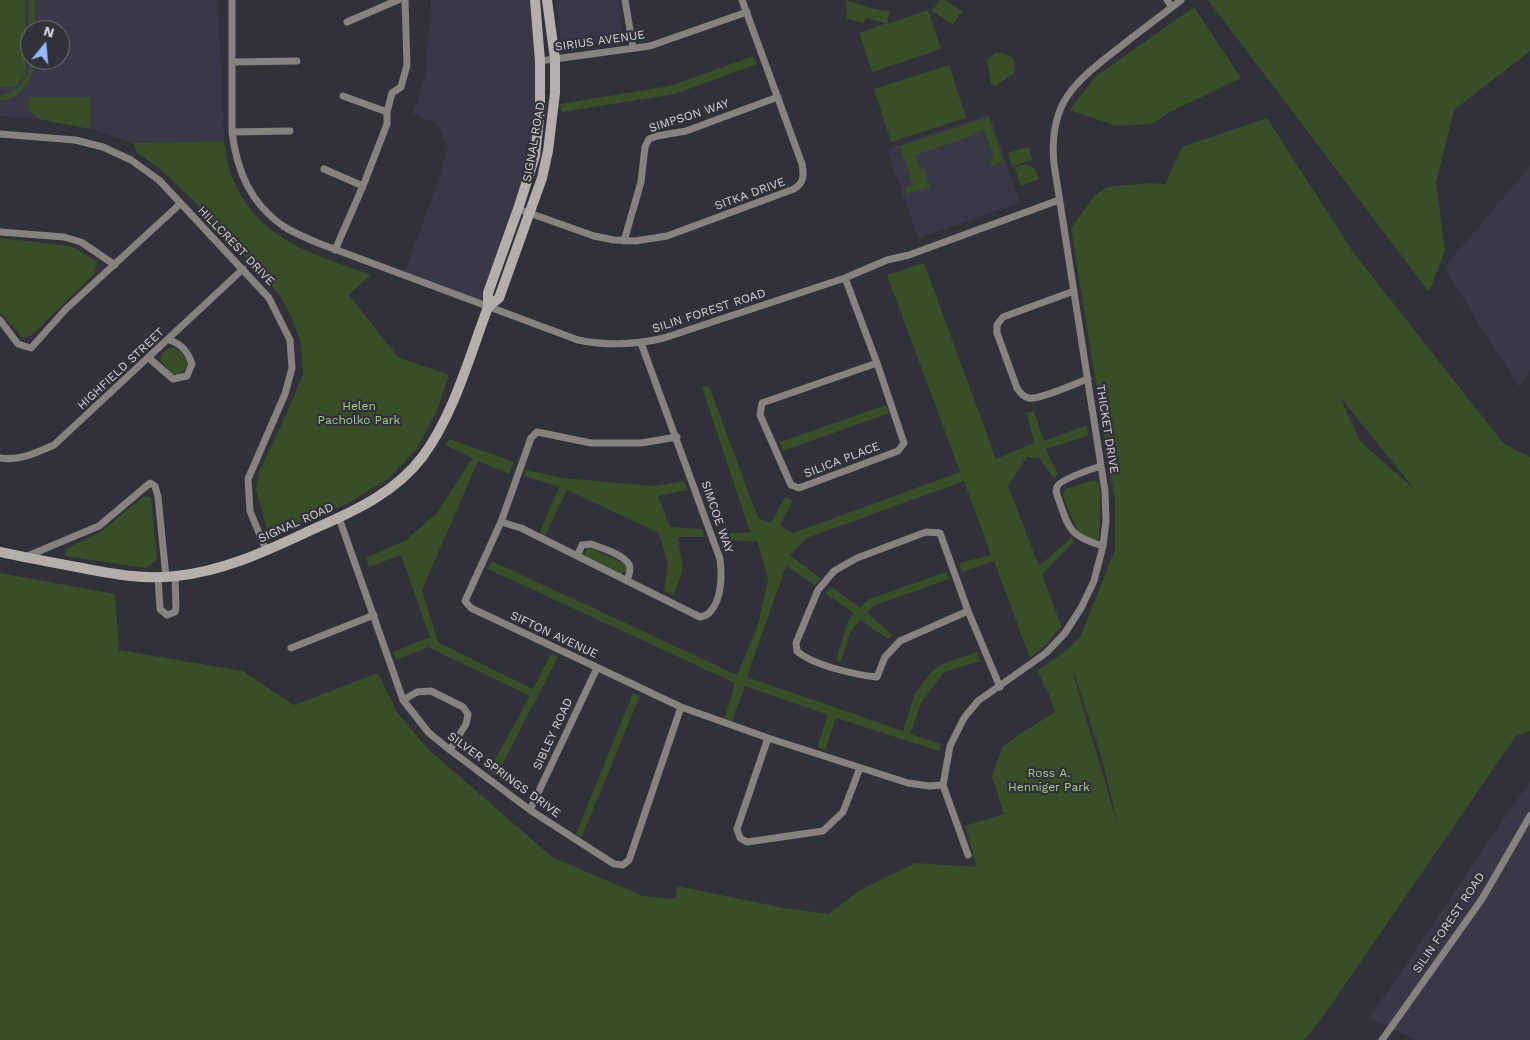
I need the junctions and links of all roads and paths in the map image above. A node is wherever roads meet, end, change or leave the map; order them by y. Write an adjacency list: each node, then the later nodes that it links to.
1 (232, 0): 16 (street, SILIN FOREST ROAD)
2 (398, 0): 12 (street)
3 (405, 0): 20 (street)
4 (535, 0): 15 (street, SIGNAL ROAD)
5 (547, 0): 14 (street, SIGNAL ROAD)
6 (625, 0): 13 (street)
7 (742, 0): 11 (street, SITKA DRIVE)
8 (1167, 0): 10 (street)
9 (1181, 0): 10 (street, THICKET DRIVE)
10 (1172, 7): 26 (street, THICKET DRIVE)
11 (747, 12): 13 (street, SIRIUS AVENUE); 19 (street, SITKA DRIVE)
12 (347, 22)
13 (633, 48): 14 (street, SIRIUS AVENUE)
14 (555, 59): 15 (street, SIRIUS AVENUE); 29 (street, SIGNAL ROAD)
15 (540, 61): 28 (street, SIGNAL ROAD)
16 (232, 62): 17 (street); 22 (street, SILIN FOREST ROAD)
17 (297, 62)
18 (343, 96): 20 (street)
19 (778, 98): 31 (street, SIMPSON WAY); 31 (street, SITKA DRIVE)
20 (387, 112): 25 (street)
21 (290, 131): 22 (street)
22 (232, 132): 32 (street, SILIN FOREST ROAD)
23 (0, 134): 27 (street, HILLCREST DRIVE)
24 (324, 169): 25 (street)
25 (363, 186): 32 (street)
26 (1059, 200): 35 (street, SILIN FOREST ROAD); 36 (street, THICKET DRIVE)
27 (180, 204): 33 (street); 34 (street, HILLCREST DRIVE)
28 (518, 209): 29 (street, SITKA DRIVE); 37 (street, SIGNAL ROAD)
29 (530, 214): 31 (street, SITKA DRIVE); 37 (street, SIGNAL ROAD)
30 (0, 232): 33 (street)
31 (624, 241)
32 (335, 250): 37 (street, SILIN FOREST ROAD)
33 (115, 265): 38 (street)
34 (243, 269): 39 (street, HIGHFIELD STREET); 50 (street, HILLCREST DRIVE)
35 (845, 278): 40 (street, SILIN FOREST ROAD); 42 (street, SILICA PLACE)
36 (1074, 291): 43 (street, THICKET DRIVE); 43 (street)
37 (488, 307): 40 (street, SILIN FOREST ROAD); 47 (street, SIGNAL ROAD)
38 (0, 320)
39 (169, 340): 41 (street, HIGHFIELD STREET); 41 (street)
40 (642, 343): 44 (street, SIMCOE WAY)
41 (149, 358): 45 (street, HIGHFIELD STREET)
42 (877, 363): 42 (street, SILICA PLACE)
43 (1088, 379): 46 (street, THICKET DRIVE)
44 (677, 437): 48 (street, SIFTON AVENUE); 55 (street, SIMCOE WAY)
45 (0, 458)
46 (1101, 466): 49 (street, THICKET DRIVE); 49 (street)
47 (339, 518): 50 (street, SIGNAL ROAD); 57 (street, SILVER SPRINGS DRIVE)
48 (501, 522): 52 (street, SIMCOE WAY); 59 (street, SIFTON AVENUE)
49 (1103, 546): 60 (street, THICKET DRIVE)
50 (266, 550): 54 (street, SIGNAL ROAD)
51 (0, 552): 53 (street, SIGNAL ROAD)
52 (577, 556): 55 (street, SIMCOE WAY); 55 (street)
53 (25, 557): 54 (street, SIGNAL ROAD); 54 (street)
54 (167, 577)
55 (627, 581)
56 (968, 611): 56 (street); 60 (street)
57 (374, 614): 58 (street); 61 (street, SILVER SPRINGS DRIVE)
58 (291, 648)
59 (597, 668): 62 (street, SIFTON AVENUE); 67 (street, SIBLEY ROAD)
60 (1000, 687): 66 (street, THICKET DRIVE)
61 (403, 700): 64 (street, SILVER SPRINGS DRIVE); 64 (street)
62 (681, 707): 63 (street, SIFTON AVENUE); 67 (street, SILVER SPRINGS DRIVE)
63 (768, 738): 65 (street, SIFTON AVENUE); 65 (street)
64 (450, 750): 67 (street, SILVER SPRINGS DRIVE)
65 (860, 768): 66 (street, SIFTON AVENUE)
66 (943, 785): 69 (street)
67 (530, 810)
68 (1530, 816): 70 (street, SILIN FOREST ROAD)
69 (968, 854)
70 (1382, 1040)

